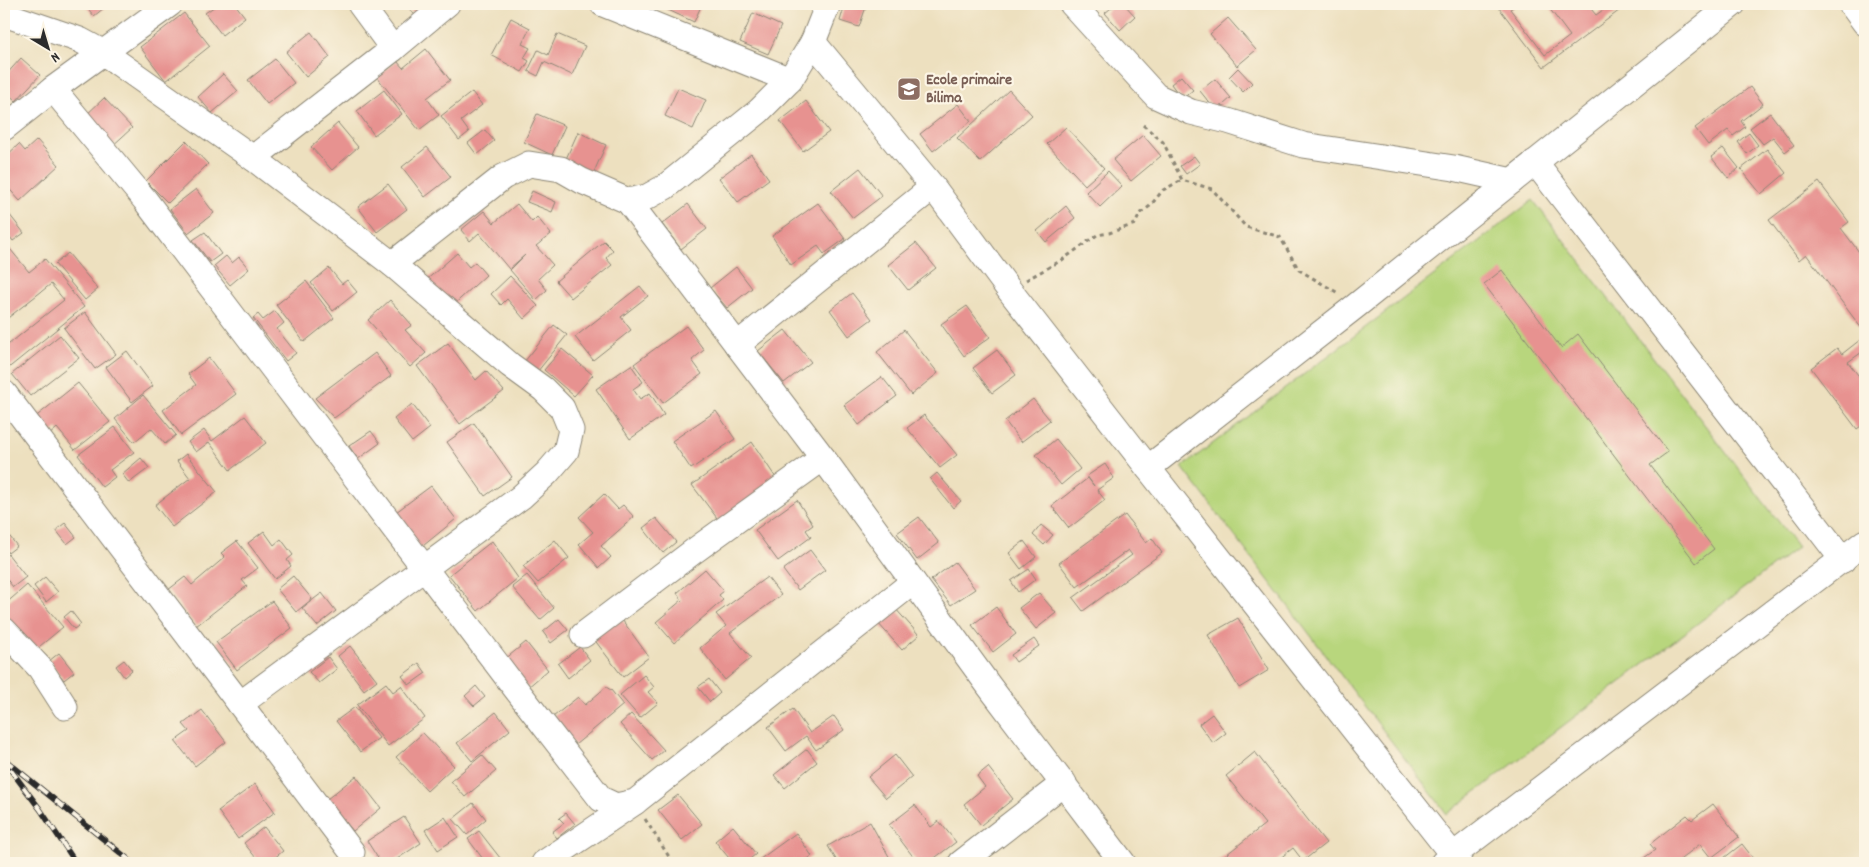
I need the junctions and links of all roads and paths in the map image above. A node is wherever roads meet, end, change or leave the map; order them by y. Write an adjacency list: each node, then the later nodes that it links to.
1 (170, 4): 14 (street)
2 (360, 4): 13 (street)
3 (447, 4): 13 (street)
4 (603, 4): 9 (street)
5 (828, 4): 12 (street)
6 (1072, 4): 22 (street)
7 (1733, 4): 20 (street)
8 (1851, 4): 11 (street)
9 (652, 13): 15 (street)
10 (4, 14): 14 (street)
11 (1865, 23)
12 (813, 42): 15 (street); 23 (street)
13 (393, 49): 19 (street)
14 (104, 53): 16 (street); 19 (street)
15 (790, 80): 24 (street)
16 (54, 89): 18 (street); 34 (street)
17 (1143, 125): 21 (path)
18 (4, 128)
19 (253, 158): 25 (street)
20 (1535, 162): 22 (street); 33 (street)
21 (1182, 180): 26 (path); 27 (path)
22 (1512, 181): 27 (street)
23 (933, 187): 26 (street); 28 (street)
24 (628, 201): 25 (street); 28 (street)
25 (392, 264): 34 (street)
26 (1010, 291): 31 (street)
27 (1357, 305): 31 (street)
28 (736, 345): 30 (street)
29 (4, 393): 38 (street)
30 (823, 458): 35 (street); 37 (street)
31 (1148, 468): 43 (street)
32 (1865, 542): 33 (street)
33 (1843, 560): 43 (street)
34 (424, 567): 38 (street); 41 (street)
35 (913, 582): 40 (street); 41 (street)
36 (4, 630): 39 (street)
37 (583, 635)
38 (240, 704): 42 (street)
39 (65, 707)
40 (1064, 783): 46 (street); 47 (street)
41 (634, 802): 44 (street); 45 (path)
42 (352, 852)
43 (1452, 861)
44 (544, 863)
45 (673, 863)
46 (961, 863)
47 (1123, 863)

